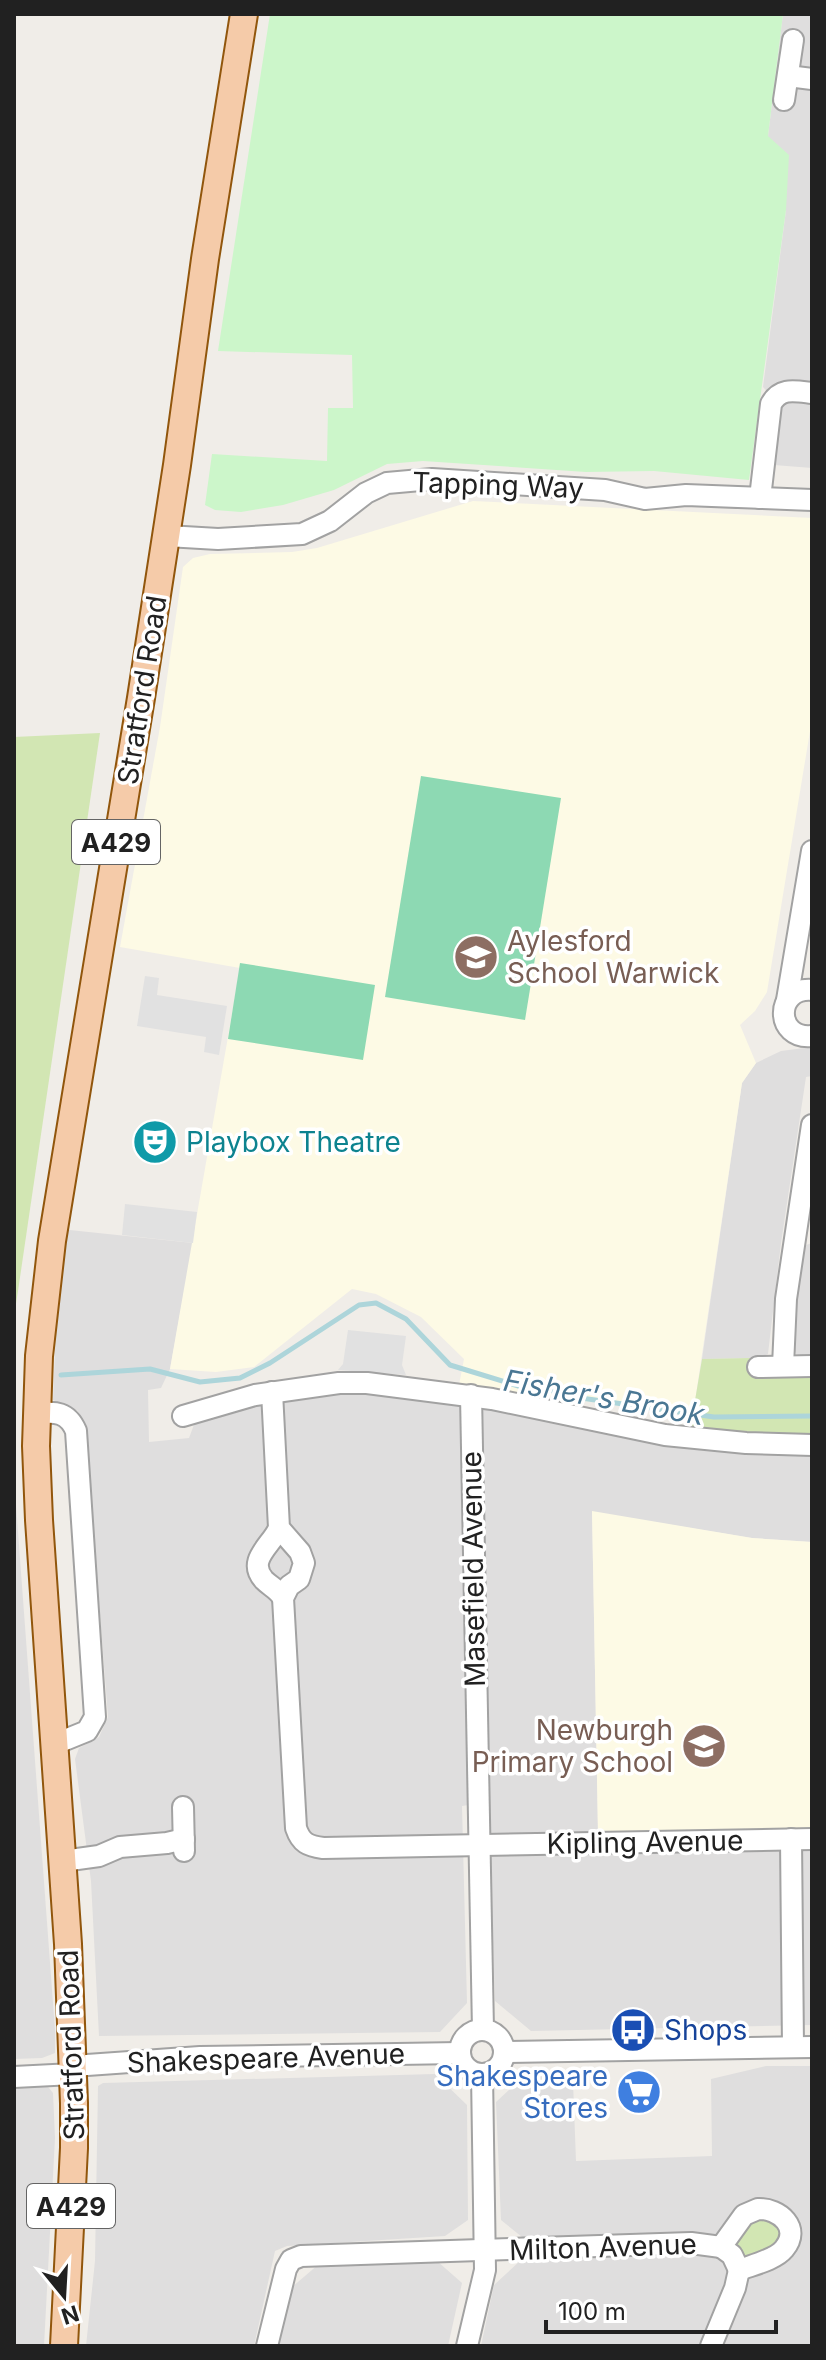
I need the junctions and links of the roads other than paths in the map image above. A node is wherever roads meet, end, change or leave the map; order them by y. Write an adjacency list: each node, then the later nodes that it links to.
1 (244, 14): 9 (main road, Stratford Road / A429)
2 (793, 40): 3 (street)
3 (788, 76): 4 (street); 5 (street)
4 (812, 79)
5 (784, 100)
6 (812, 393): 7 (street)
7 (760, 498): 8 (street, Tapping Way); 9 (street, Tapping Way)
8 (812, 500)
9 (167, 536): 23 (main road, Stratford Road / A429)
10 (812, 851): 11 (street)
11 (798, 938): 12 (street); 14 (street)
12 (812, 979)
13 (812, 990): 14 (street)
14 (787, 1000): 15 (street)
15 (812, 1036)
16 (812, 1125): 17 (street)
17 (804, 1229): 18 (street)
18 (783, 1366): 19 (street); 20 (street)
19 (812, 1366)
20 (758, 1367)
21 (272, 1392): 22 (street); 24 (street); 26 (street)
22 (471, 1395): 25 (street); 32 (street, Masefield Avenue)
23 (37, 1414): 28 (main road, Stratford Road / A429); 28 (street)
24 (183, 1416)
25 (812, 1445)
26 (279, 1528): 27 (street); 27 (street)
27 (283, 1598): 32 (street, Kipling Avenue)
28 (55, 1744): 33 (main road, Stratford Road / A429)
29 (183, 1807): 33 (street)
30 (791, 1839): 31 (street, Kipling Avenue); 32 (street, Kipling Avenue); 35 (street)
31 (812, 1839)
32 (478, 1846): 34 (street, Masefield Avenue)
33 (63, 1861): 38 (main road, Stratford Road / A429)
34 (483, 2030): 36 (street); 37 (street)
35 (802, 2047): 36 (street)
36 (504, 2052): 39 (street)
37 (460, 2053): 38 (street, Shakespeare Avenue); 39 (street)
38 (73, 2070): 40 (street, Shakespeare Avenue); 44 (main road, Stratford Road / A429)
39 (482, 2074): 42 (street)
40 (14, 2077)
41 (721, 2247): 42 (street, Milton Avenue); 43 (street); 43 (street)
42 (485, 2250): 45 (street, Milton Avenue); 46 (street)
43 (739, 2270): 47 (street)
44 (64, 2346)
45 (267, 2346)
46 (467, 2346)
47 (711, 2346)

